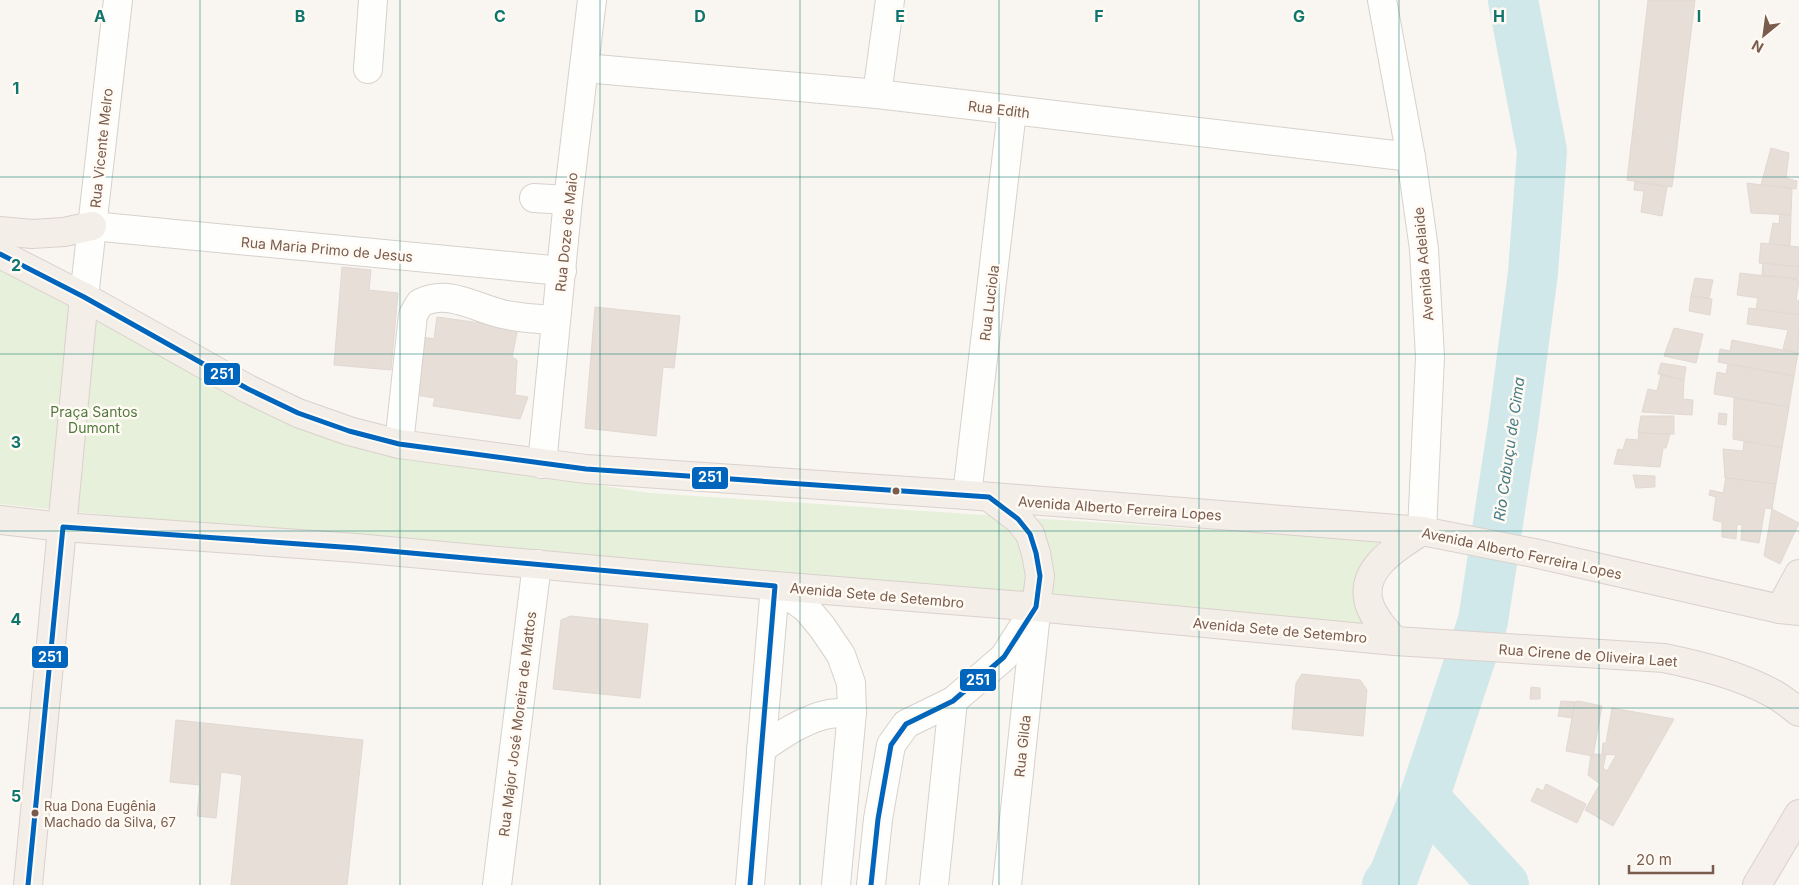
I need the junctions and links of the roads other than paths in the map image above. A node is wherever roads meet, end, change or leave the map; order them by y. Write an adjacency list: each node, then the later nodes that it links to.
1 (118, 0): 13 (street, Rua Vicente Melro)
2 (373, 0): 7 (street)
3 (592, 0): 6 (street, Rua Doze de Maio)
4 (890, 0): 8 (street)
5 (1382, 0): 10 (street, Avenida Adelaide)
6 (585, 68): 8 (street, Rua Edith); 12 (street, Rua Doze de Maio)
7 (368, 69)
8 (877, 94): 9 (street, Rua Edith)
9 (1012, 111): 10 (street, Rua Edith); 21 (street, Rua Luciola)
10 (1411, 157): 24 (street, Avenida Adelaide)
11 (534, 198): 12 (street)
12 (568, 200): 16 (street, Rua Doze de Maio)
13 (92, 226): 14 (main road); 16 (street, Rua Maria Primo de Jesus); 17 (street, Rua Vicente Melro)
14 (0, 231)
15 (0, 254): 17 (main road, Avenida Alberto Ferreira Lopes)
16 (562, 271): 18 (street, Rua Doze de Maio)
17 (84, 297): 19 (main road, Avenida Alberto Ferreira Lopes); 23 (main road)
18 (556, 320): 19 (street); 20 (street, Rua Doze de Maio)
19 (399, 444): 20 (main road, Avenida Alberto Ferreira Lopes)
20 (542, 464): 21 (main road, Avenida Alberto Ferreira Lopes)
21 (978, 496): 24 (main road, Avenida Alberto Ferreira Lopes); 28 (main road)
22 (0, 520): 23 (main road, Avenida Sete de Setembro)
23 (63, 527): 25 (main road, Avenida Sete de Setembro); 36 (main road)
24 (1431, 533): 29 (main road, Avenida Alberto Ferreira Lopes); 30 (main road)
25 (537, 564): 27 (main road, Avenida Sete de Setembro); 37 (street, Rua Major José Moreira de Mattos)
26 (1799, 574): 29 (main road)
27 (775, 586): 28 (main road, Avenida Sete de Setembro); 32 (street); 34 (street)
28 (1036, 607): 30 (main road, Avenida Sete de Setembro); 31 (street); 42 (street, Rua Gilda)
29 (1790, 610)
30 (1408, 642): 33 (main road, Rua Cirene de Oliveira Laet)
31 (953, 701): 40 (street); 41 (street)
32 (852, 712): 34 (street); 39 (street)
33 (1799, 712)
34 (761, 749): 38 (street)
35 (1799, 814): 43 (highway)
36 (28, 885)
37 (497, 885)
38 (750, 885)
39 (836, 885)
40 (871, 885)
41 (934, 885)
42 (1007, 885)
43 (1757, 885)

